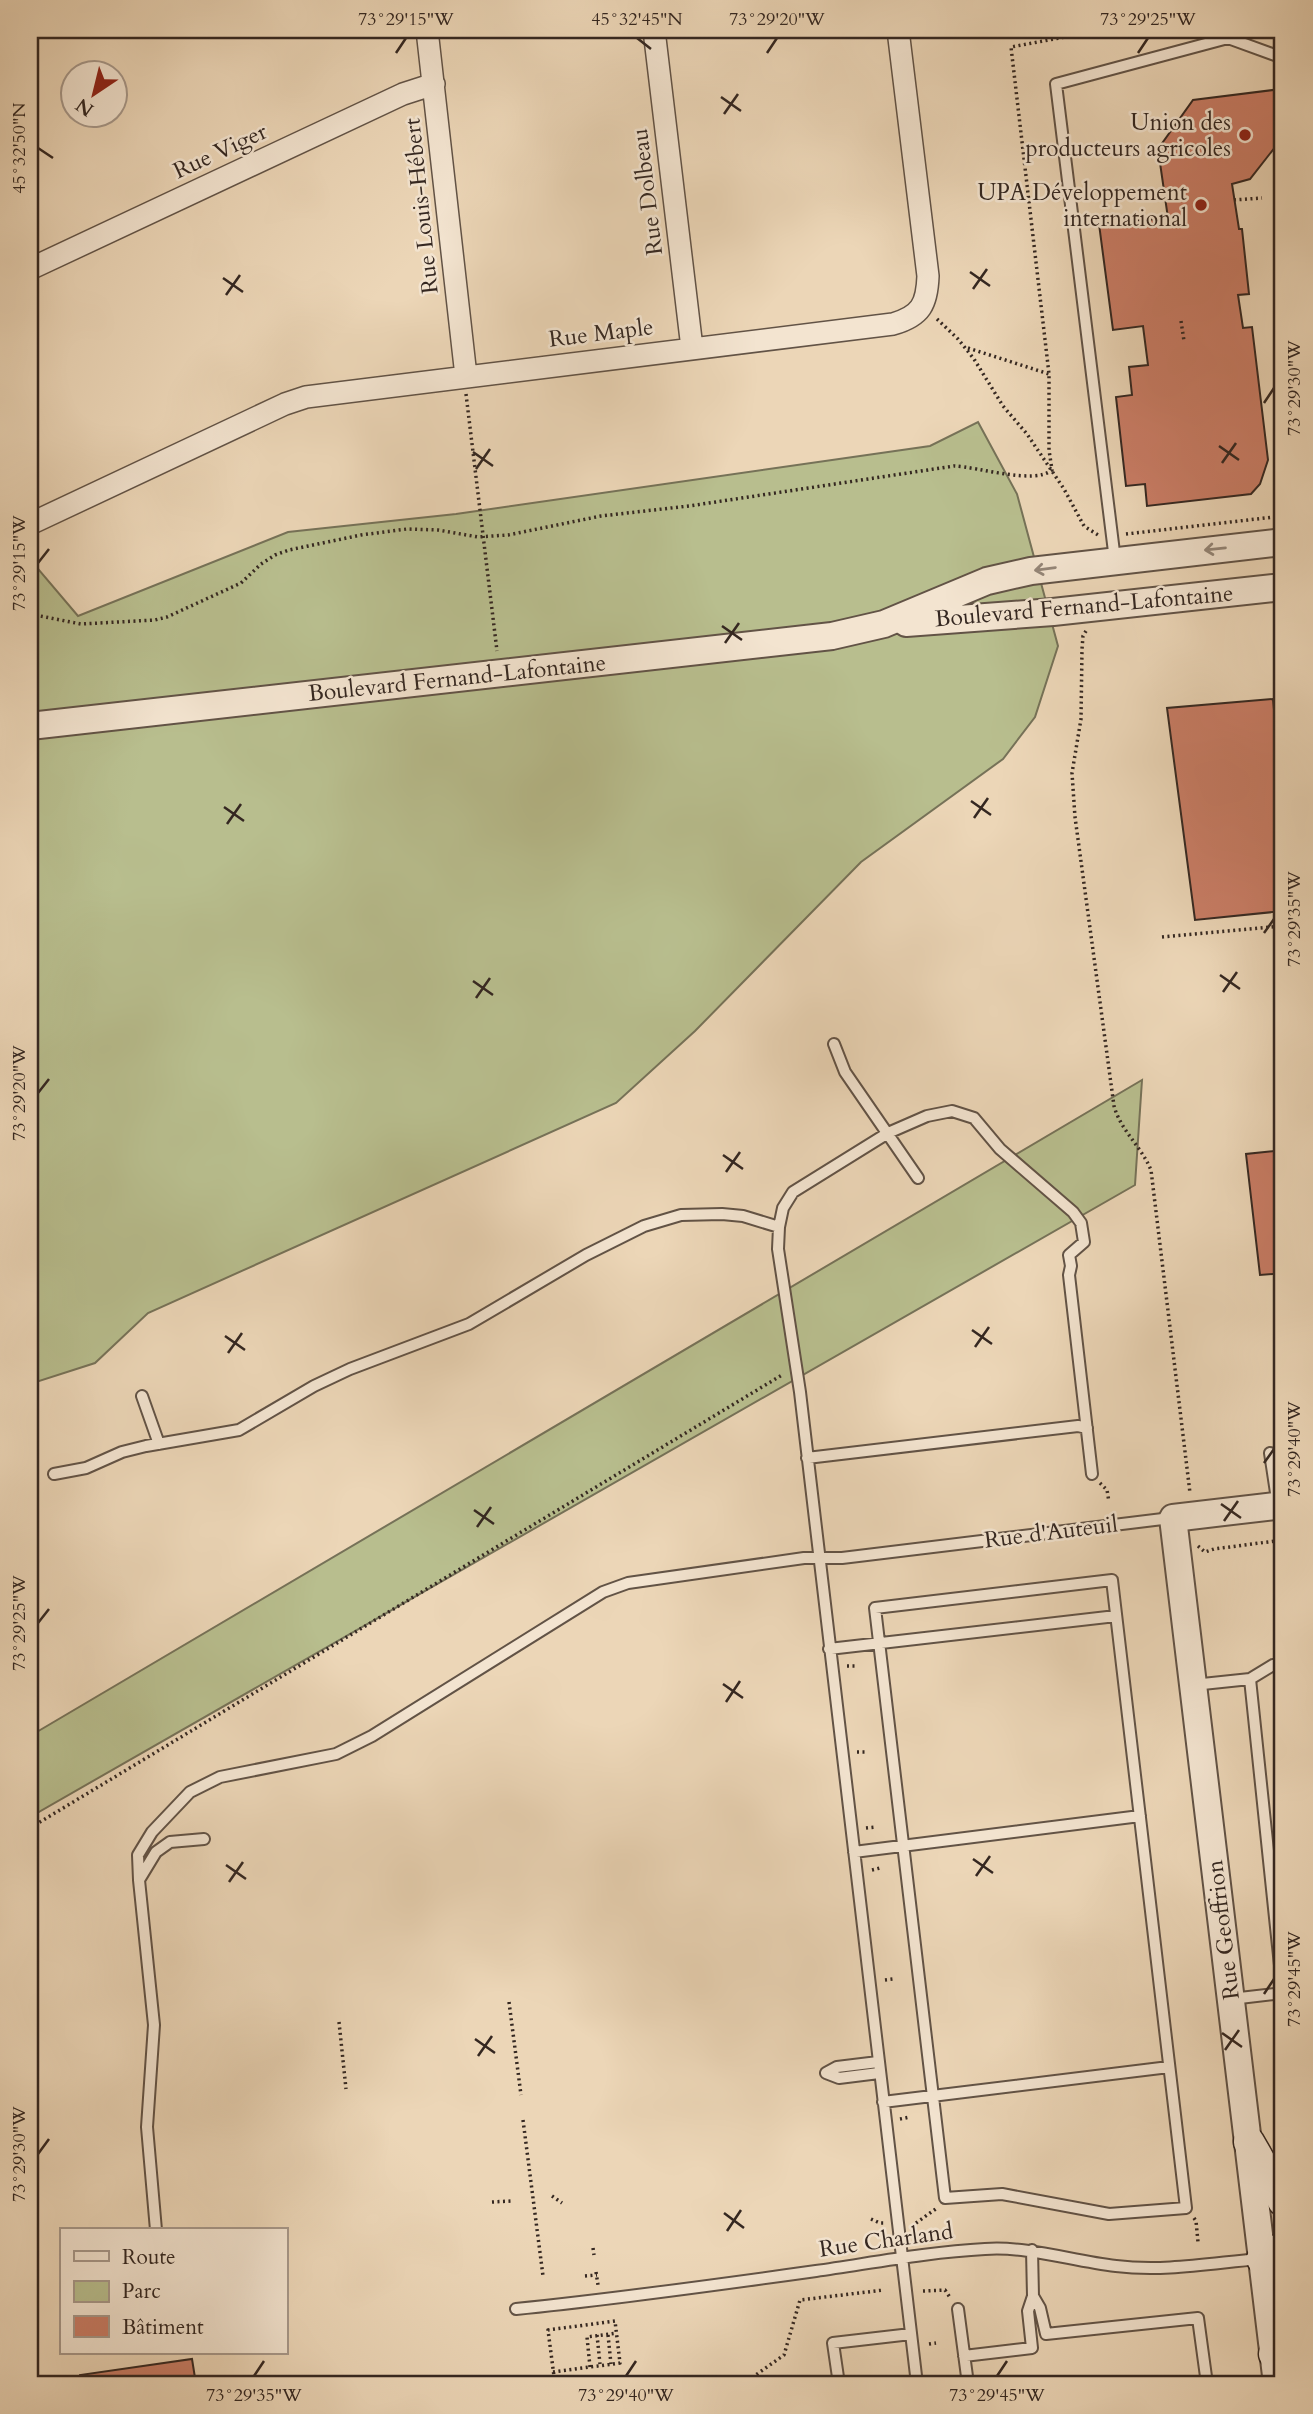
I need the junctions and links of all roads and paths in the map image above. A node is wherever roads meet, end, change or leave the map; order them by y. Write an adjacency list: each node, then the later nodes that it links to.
1 (427, 30): 6 (street, Rue Louis-Hébert)
2 (654, 30): 14 (street, Rue Dolbeau)
3 (898, 30): 14 (street, Rue Maple)
4 (1103, 30): 15 (path)
5 (1283, 58): 26 (lane)
6 (434, 84): 9 (street, Rue Viger); 16 (street, Rue Louis-Hébert)
7 (1262, 198): 8 (path)
8 (1234, 200)
9 (30, 269)
10 (932, 315): 13 (path)
11 (1181, 321): 12 (path)
12 (1184, 341)
13 (965, 347): 15 (path); 17 (path)
14 (692, 348): 16 (street, Rue Maple)
15 (1049, 374): 17 (path)
16 (466, 382): 19 (street, Rue Maple); 24 (path)
17 (1052, 470): 20 (path); 24 (path)
18 (1283, 516): 21 (path)
19 (30, 524)
20 (1088, 530): 22 (path); 23 (path)
21 (1133, 534)
22 (1084, 535)
23 (1100, 536)
24 (482, 537): 28 (path); 31 (path)
25 (1283, 542): 26 (street, Boulevard Fernand-Lafontaine, one-way to 26)
26 (1115, 560): 29 (street, Boulevard Fernand-Lafontaine, one-way to 29)
27 (1283, 587): 29 (street, Boulevard Fernand-Lafontaine)
28 (30, 614)
29 (884, 624): 32 (street, Boulevard Fernand-Lafontaine)
30 (1086, 631): 48 (path)
31 (498, 654)
32 (30, 726)
33 (1283, 926): 34 (path)
34 (1163, 937)
35 (834, 1044): 36 (lane)
36 (888, 1133): 37 (lane); 38 (lane); 41 (lane)
37 (918, 1178)
38 (779, 1227): 39 (lane); 42 (lane)
39 (796, 1367): 44 (lane); 67 (path)
40 (142, 1396): 42 (lane)
41 (1087, 1429): 44 (lane); 46 (lane)
42 (159, 1444): 45 (lane)
43 (1270, 1453): 50 (lane)
44 (807, 1458): 54 (lane)
45 (54, 1474)
46 (1092, 1474)
47 (1107, 1490): 49 (path)
48 (1190, 1493)
49 (1109, 1502)
50 (1281, 1506): 51 (street, Rue d'Auteuil)
51 (1173, 1518): 54 (lane, Rue d'Auteuil); 62 (street, Rue Geoffrion)
52 (1283, 1540): 53 (path)
53 (1205, 1552)
54 (819, 1558): 57 (lane); 74 (lane, Rue d'Auteuil)
55 (1116, 1616): 56 (lane); 56 (lane); 65 (lane)
56 (879, 1643): 57 (lane); 70 (lane)
57 (829, 1649): 71 (lane)
58 (1283, 1664): 61 (lane)
59 (847, 1666): 60 (path)
60 (856, 1667)
61 (1250, 1679): 62 (lane); 77 (lane)
62 (1193, 1685): 78 (street, Rue Geoffrion)
63 (857, 1752): 64 (path)
64 (867, 1752)
65 (1139, 1816): 70 (lane); 81 (lane)
66 (875, 1827): 68 (path)
67 (30, 1828)
68 (866, 1828)
69 (204, 1839): 74 (lane)
70 (903, 1846): 71 (lane); 84 (lane)
71 (854, 1852): 85 (lane)
72 (880, 1868): 73 (path)
73 (872, 1870)
74 (139, 1880): 100 (lane, Rue d'Auteuil)
75 (893, 1979): 76 (path)
76 (885, 1980)
77 (1283, 1993): 78 (lane)
78 (1231, 1999): 89 (street, Rue Geoffrion)
79 (509, 2002): 83 (path)
80 (339, 2022): 82 (path)
81 (1169, 2067): 84 (lane); 95 (lane)
82 (346, 2089)
83 (521, 2095)
84 (933, 2095): 85 (lane); 95 (lane)
85 (883, 2102): 105 (lane)
86 (910, 2117): 87 (path)
87 (900, 2119)
88 (523, 2120): 107 (path)
89 (1249, 2142): 93 (main road); 106 (street, Rue Geoffrion)
90 (552, 2196): 94 (path)
91 (511, 2201): 92 (path)
92 (492, 2202)
93 (1283, 2202)
94 (562, 2203)
95 (1186, 2208): 101 (path)
96 (935, 2210): 99 (path)
97 (871, 2218): 98 (path)
98 (884, 2223)
99 (916, 2223)
100 (156, 2228)
101 (1198, 2242)
102 (593, 2248): 104 (path)
103 (1032, 2250): 105 (lane, Rue Charland); 106 (lane, Rue Charland); 113 (lane)
104 (594, 2255)
105 (902, 2257): 114 (lane, Rue Charland); 118 (lane)
106 (1276, 2257): 121 (street, Rue Geoffrion)
107 (542, 2276)
108 (585, 2276): 109 (path)
109 (598, 2286)
110 (884, 2290): 129 (path)
111 (945, 2290): 112 (path)
112 (923, 2291)
113 (1033, 2296): 123 (lane); 133 (lane)
114 (516, 2309)
115 (958, 2309): 123 (lane)
116 (617, 2333): 117 (path); 124 (path); 127 (path)
117 (608, 2334): 119 (path); 124 (path)
118 (911, 2334): 130 (lane); 131 (lane)
119 (597, 2335): 125 (path); 126 (path)
120 (936, 2343): 122 (path)
121 (1279, 2343): 134 (street, Rue Geoffrion)
122 (929, 2344)
123 (964, 2356): 132 (lane)
124 (611, 2364): 125 (path)
125 (600, 2365): 126 (path)
126 (590, 2367): 127 (path)
127 (554, 2372): 128 (path)
128 (555, 2384)
129 (743, 2384)
130 (839, 2384)
131 (917, 2384)
132 (968, 2384)
133 (1207, 2384)
134 (1278, 2384)

